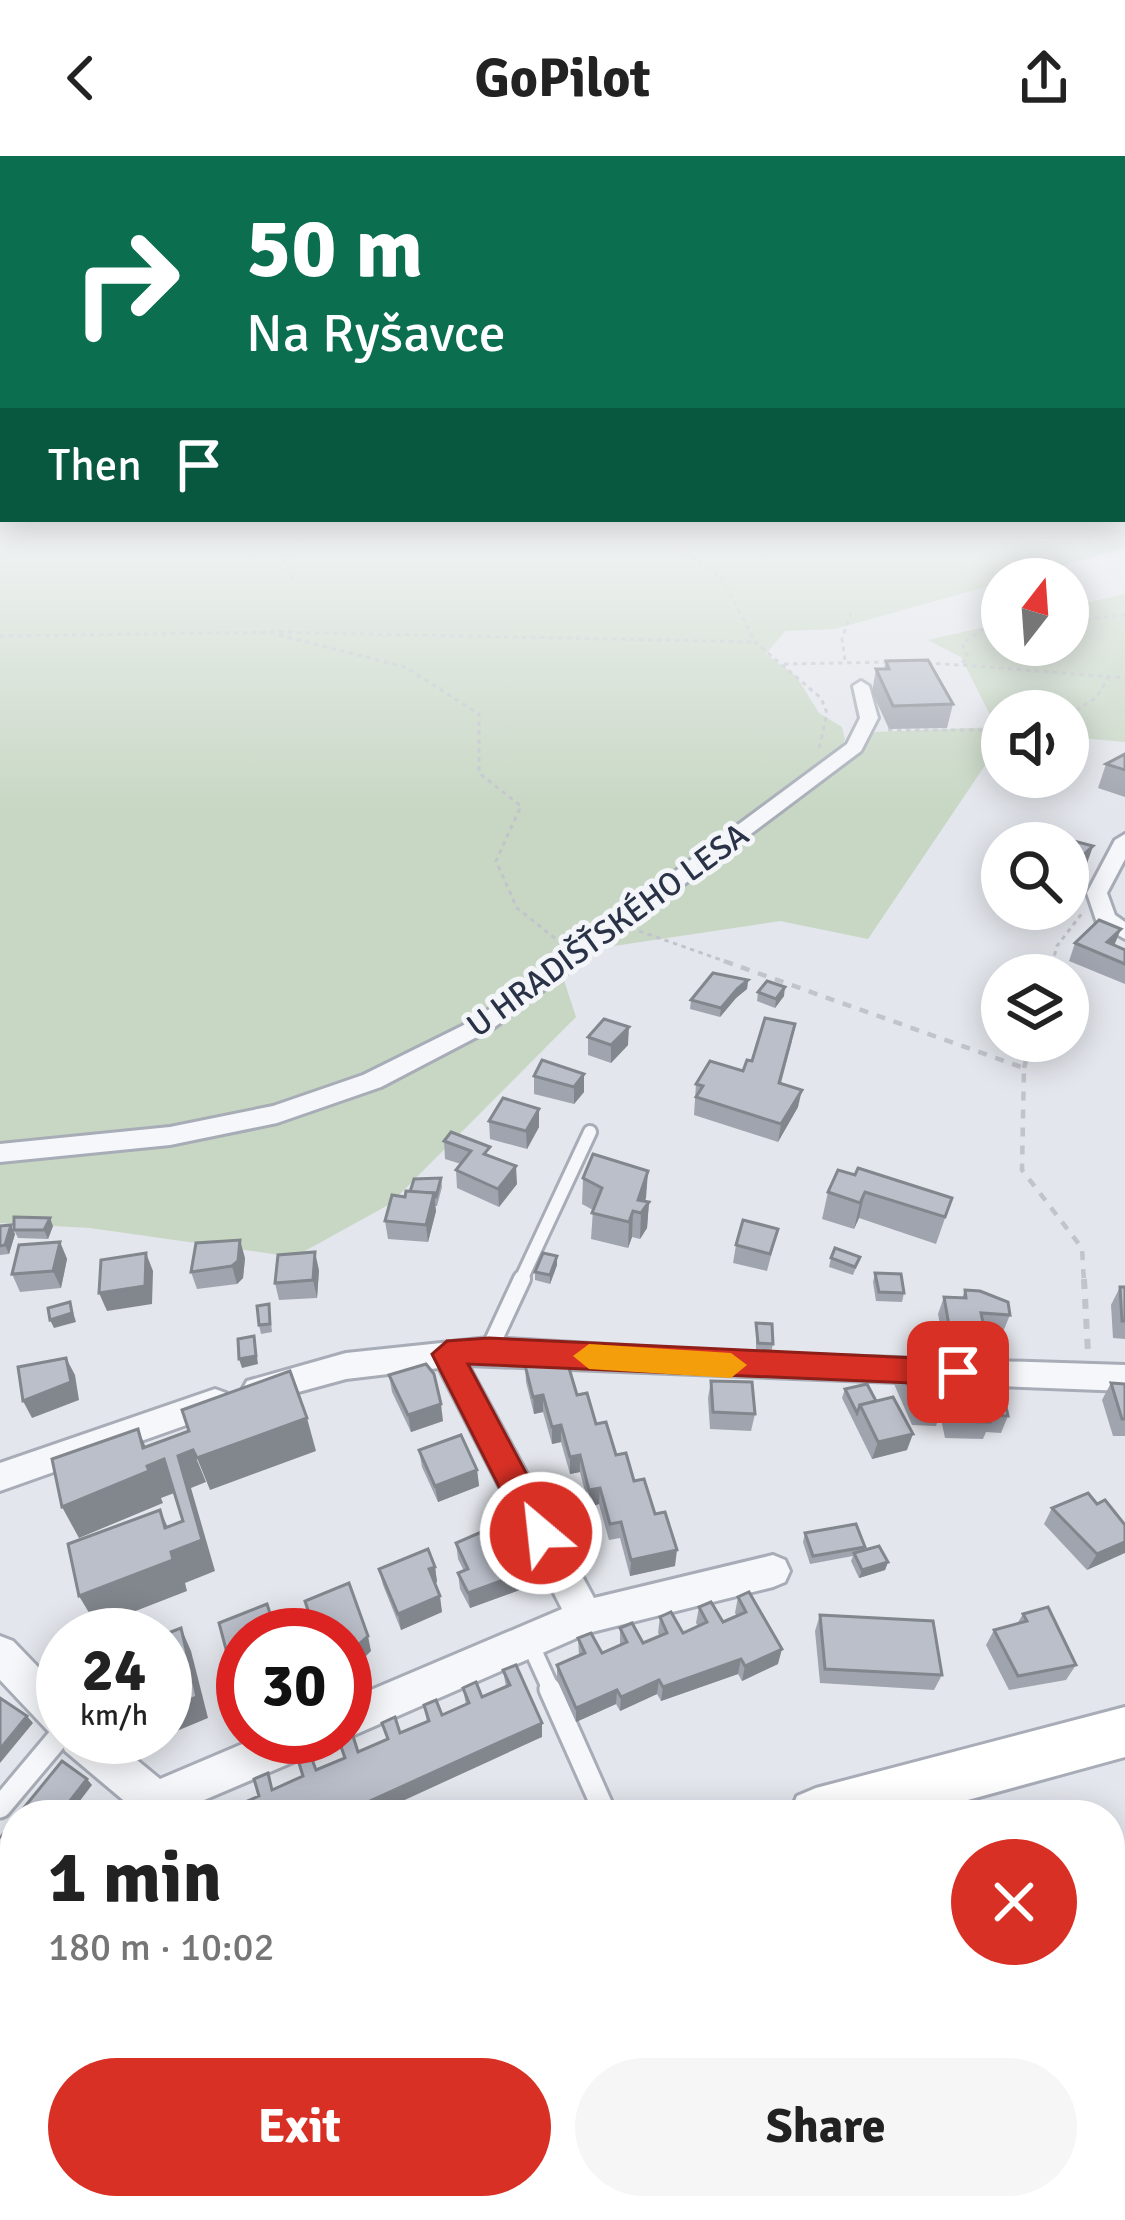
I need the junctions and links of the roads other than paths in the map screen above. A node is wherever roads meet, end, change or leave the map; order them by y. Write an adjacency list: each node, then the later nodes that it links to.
1 (861, 686): 5 (street, U HRADIŠŤSKÉHO LESA)
2 (1125, 839): 3 (street)
3 (1125, 932)
4 (590, 1132): 6 (lane)
5 (0, 1153)
6 (489, 1350): 7 (street); 8 (street)
7 (447, 1354): 9 (street); 11 (street)
8 (1125, 1378)
9 (0, 1477)
10 (773, 1571): 11 (street)
11 (585, 1617): 12 (street)
12 (529, 1641): 15 (street); 23 (lane)
13 (0, 1654): 14 (street)
14 (36, 1692)
15 (372, 1708)
16 (1117, 1727): 24 (street)
17 (36, 1764): 20 (lane)
18 (109, 1764): 21 (street)
19 (249, 1764): 22 (street)
20 (6, 1800)
21 (148, 1800)
22 (174, 1800)
23 (600, 1800)
24 (867, 1800)

